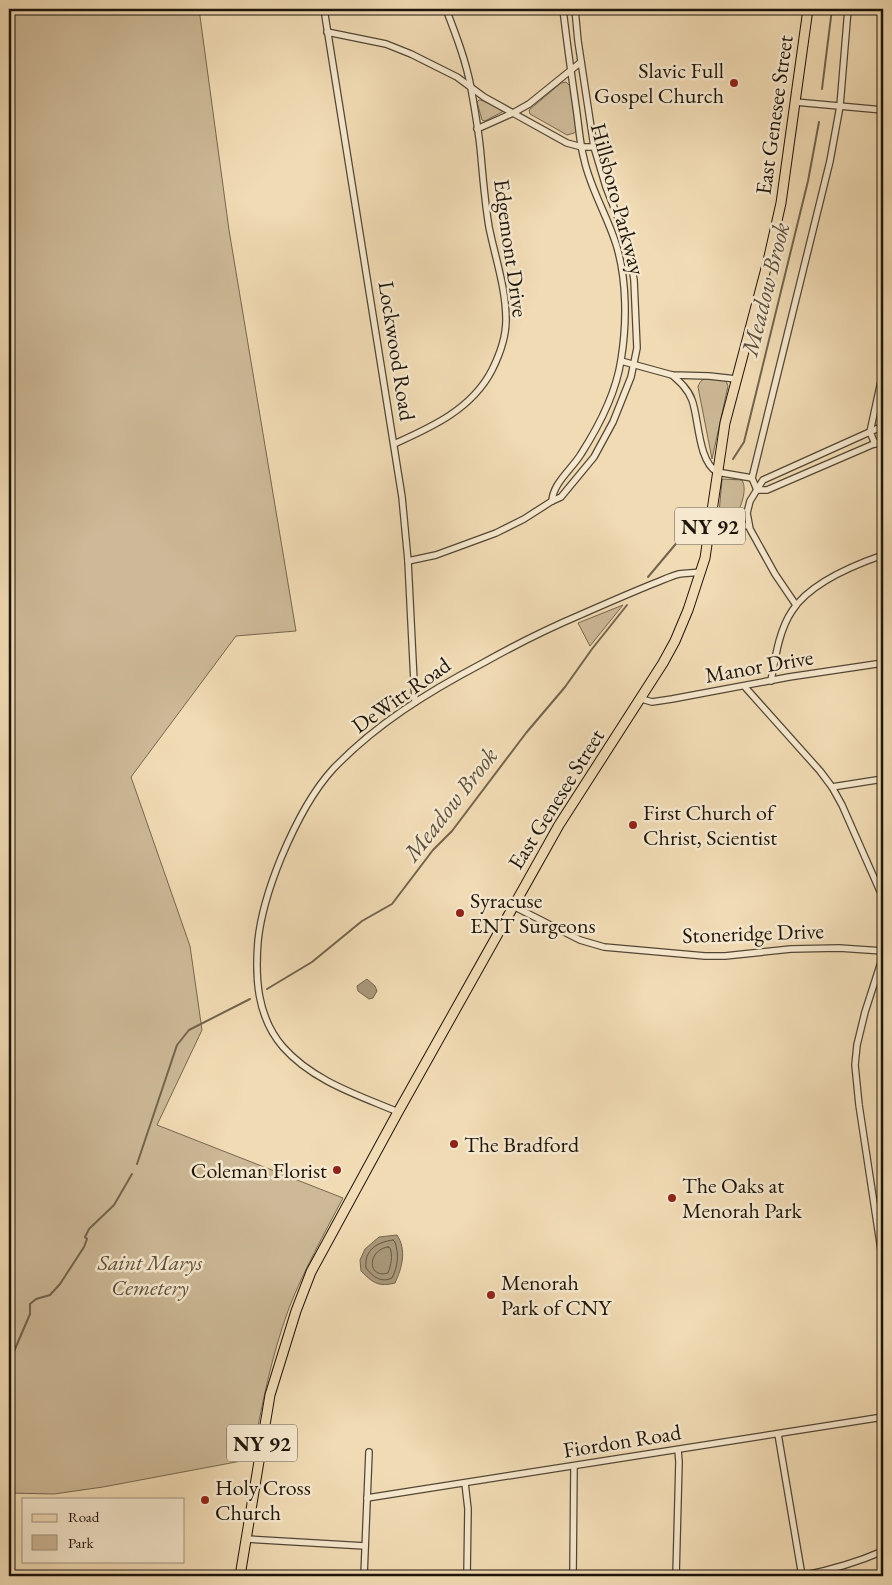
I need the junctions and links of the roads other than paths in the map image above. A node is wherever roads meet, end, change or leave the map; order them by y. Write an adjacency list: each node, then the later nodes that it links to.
1 (324, 9): 7 (street, Lockwood Road)
2 (446, 9): 10 (street, Edgemont Drive)
3 (563, 9): 9 (street, Hillsboro Parkway)
4 (575, 9): 8 (street, Hillsboro Parkway)
5 (808, 9): 11 (main road, East Genesee Street / NY 92)
6 (848, 9): 12 (street)
7 (327, 32): 10 (street); 26 (street, Lockwood Road)
8 (581, 62): 9 (street); 17 (street, Hillsboro Parkway)
9 (570, 70): 14 (street); 16 (street, Hillsboro Parkway)
10 (470, 88): 14 (street); 15 (street, Edgemont Drive)
11 (795, 102): 12 (street); 22 (main road, East Genesee Street / NY 92)
12 (840, 106): 13 (street); 29 (street)
13 (883, 110)
14 (513, 113): 15 (street); 16 (street)
15 (477, 130): 26 (street, Edgemont Drive)
16 (582, 147): 17 (street); 18 (street, Hillsboro Parkway)
17 (594, 147): 19 (street, Hillsboro Parkway)
18 (621, 361): 19 (street); 31 (street, Hillsboro Parkway)
19 (634, 364): 21 (street); 31 (street, Hillsboro Parkway)
20 (883, 372): 24 (street)
21 (672, 376): 22 (street); 28 (street)
22 (736, 380): 28 (main road, East Genesee Street / NY 92)
23 (883, 426): 24 (street)
24 (870, 432): 27 (street); 30 (street)
25 (883, 440): 27 (street)
26 (394, 444): 35 (street, Lockwood Road)
27 (876, 444): 30 (street)
28 (717, 472): 29 (street); 32 (main road, East Genesee Street / NY 92)
29 (752, 478): 30 (street)
30 (757, 490): 33 (street)
31 (552, 501): 35 (street, Hillsboro Parkway)
32 (710, 523): 33 (street); 36 (main road, East Genesee Street / NY 92)
33 (749, 526): 37 (street)
34 (883, 555): 37 (street)
35 (408, 561): 42 (street, Lockwood Road)
36 (701, 572): 41 (main road, East Genesee Street / NY 92); 42 (street, DeWitt Road)
37 (796, 605): 39 (street)
38 (883, 663): 39 (street, Manor Drive)
39 (771, 681): 40 (street, Manor Drive)
40 (745, 687): 41 (street, Manor Drive); 44 (street)
41 (642, 699): 47 (main road, East Genesee Street / NY 92)
42 (415, 702): 50 (street, DeWitt Road)
43 (883, 779): 44 (street)
44 (832, 787): 45 (street)
45 (882, 887): 46 (street)
46 (883, 898)
47 (513, 906): 48 (street, Stoneridge Drive); 50 (main road, East Genesee Street / NY 92)
48 (883, 951)
49 (883, 956): 51 (street)
50 (398, 1112): 60 (main road, East Genesee Street / NY 92)
51 (882, 1243): 52 (street)
52 (883, 1263)
53 (883, 1417): 54 (street, Fiordon Road)
54 (778, 1434): 55 (street, Fiordon Road); 68 (street)
55 (678, 1450): 57 (street, Fiordon Road); 67 (street)
56 (369, 1452): 59 (street)
57 (574, 1466): 58 (street, Fiordon Road); 66 (street)
58 (465, 1483): 59 (street, Fiordon Road); 65 (street)
59 (367, 1498): 61 (street)
60 (246, 1539): 61 (street); 63 (main road, East Genesee Street / NY 92)
61 (365, 1546): 64 (street)
62 (883, 1551): 68 (street)
63 (240, 1576)
64 (364, 1576)
65 (466, 1576)
66 (573, 1576)
67 (676, 1576)
68 (802, 1576)

